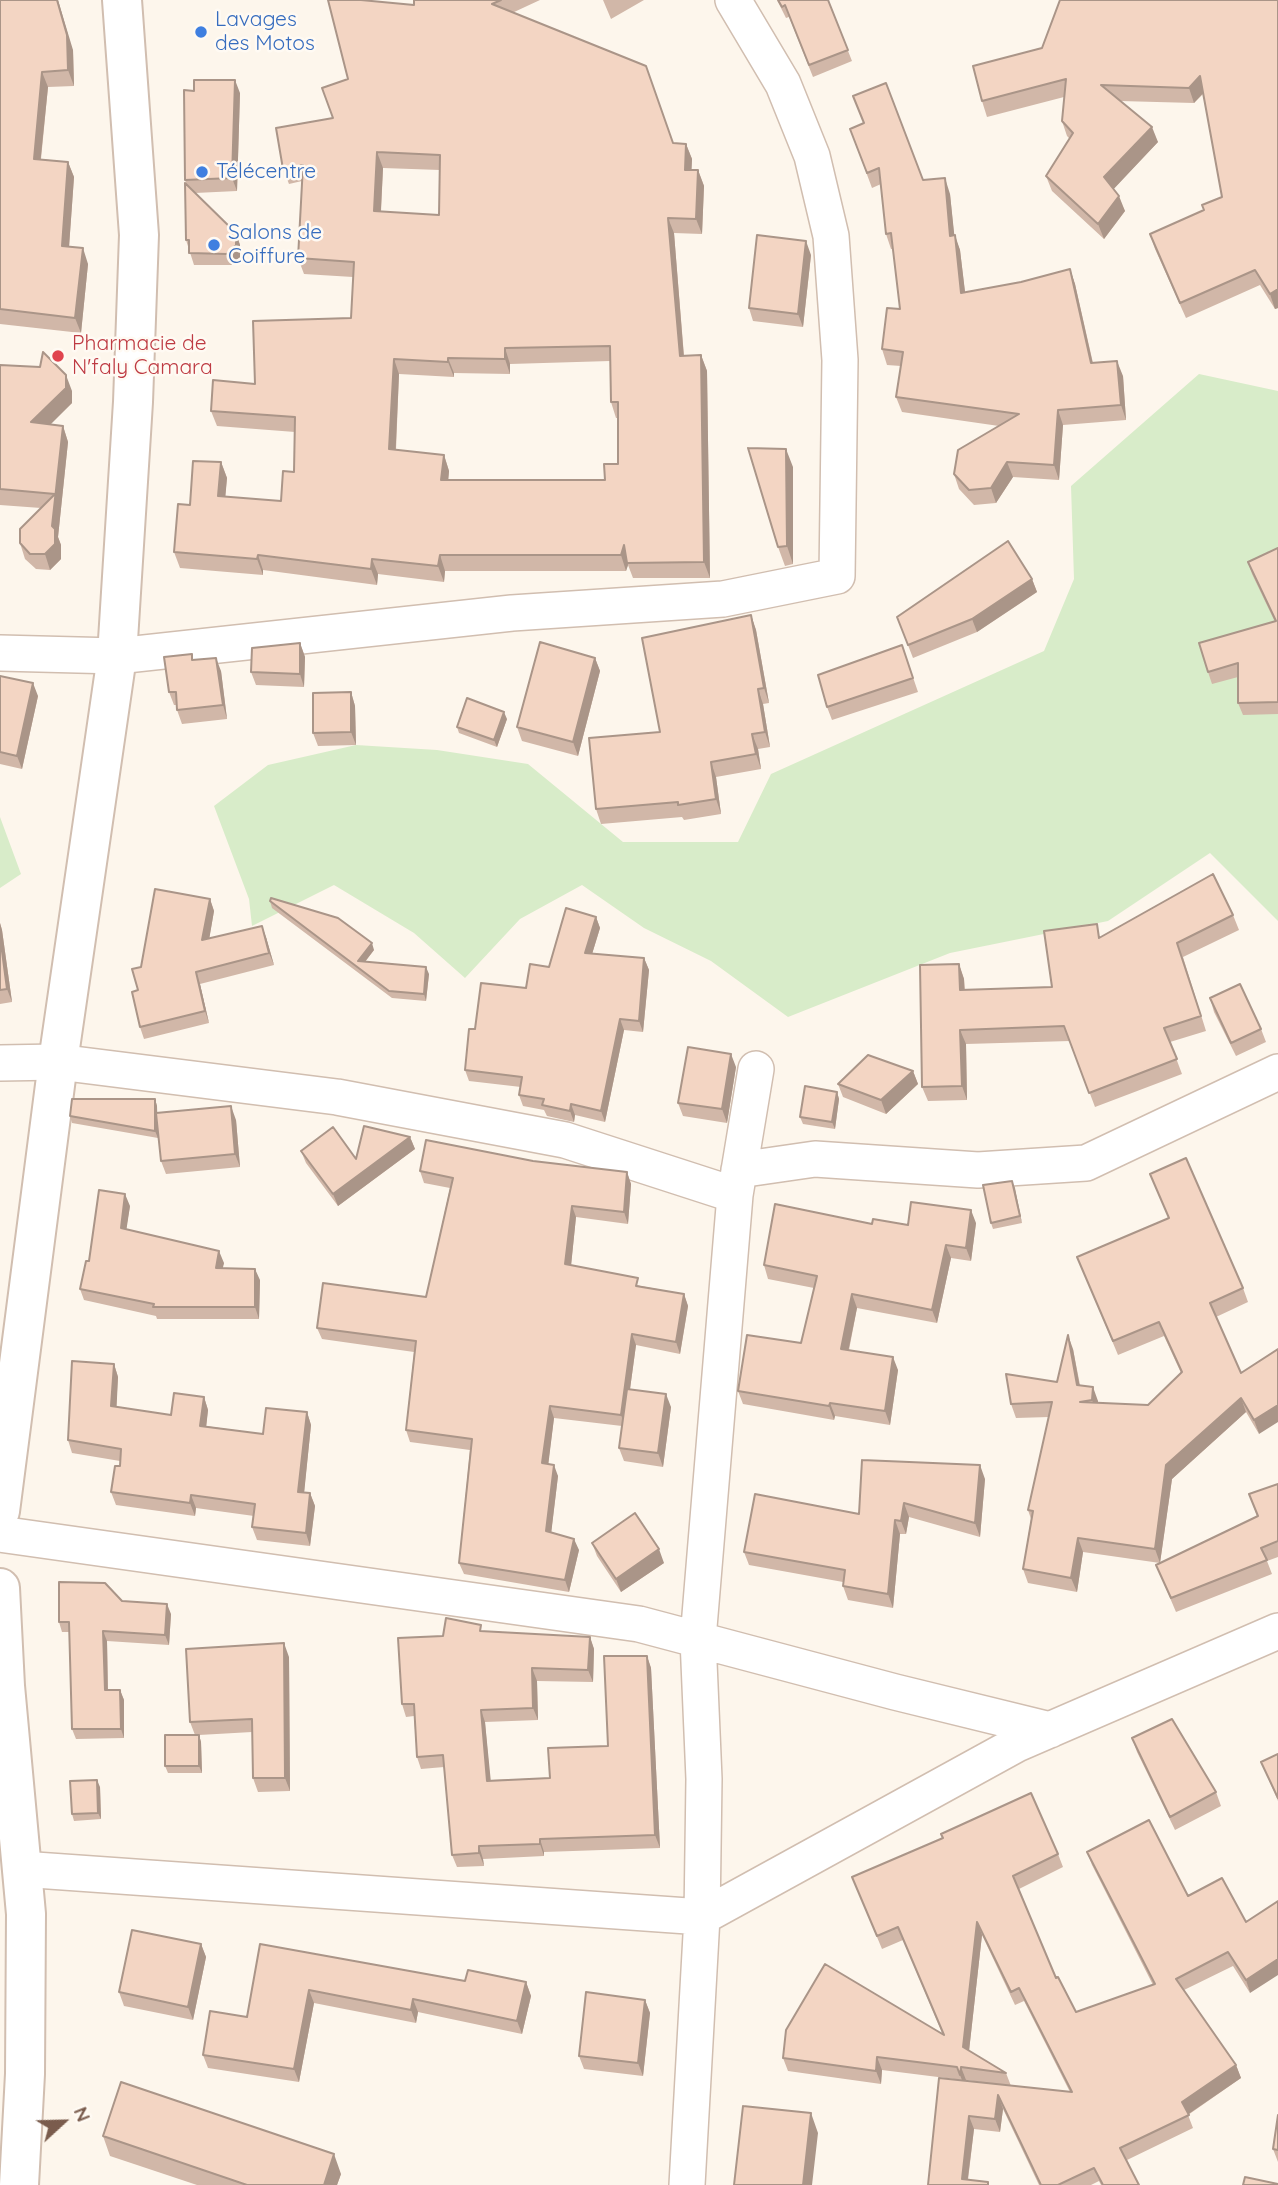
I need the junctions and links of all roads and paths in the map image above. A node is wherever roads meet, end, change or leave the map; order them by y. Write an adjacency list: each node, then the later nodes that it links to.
1 (122, 0): 4 (street)
2 (733, 0): 4 (street)
3 (0, 653): 4 (street)
4 (117, 656): 5 (street)
5 (58, 1062): 6 (street); 9 (street); 10 (street)
6 (0, 1063)
7 (756, 1069): 9 (street)
8 (1278, 1072): 9 (street)
9 (737, 1183): 14 (street)
10 (0, 1511)
11 (0, 1534): 14 (street)
12 (0, 1588): 16 (street)
13 (1278, 1631): 15 (street)
14 (698, 1639): 15 (street); 17 (street)
15 (1050, 1730): 17 (street)
16 (21, 1869): 17 (street); 18 (street)
17 (702, 1917): 20 (street)
18 (11, 2127): 19 (street)
19 (19, 2185)
20 (687, 2185)

